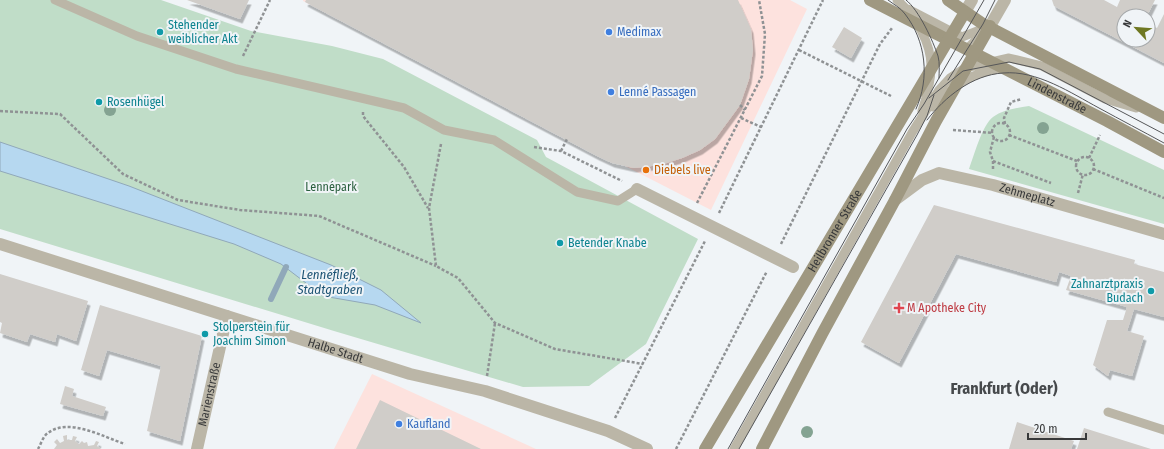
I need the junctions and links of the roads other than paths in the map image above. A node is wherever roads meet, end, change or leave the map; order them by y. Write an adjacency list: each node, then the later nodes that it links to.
1 (55, 0): 22 (lane)
2 (870, 0): 10 (street, Lindenstraße)
3 (892, 0): 8 (lane)
4 (897, 0): 8 (lane)
5 (948, 0): 9 (street)
6 (972, 0): 9 (street)
7 (1005, 0): 11 (street)
8 (907, 8): 10 (lane); 12 (lane)
9 (965, 12): 11 (street); 12 (street, Heilbronner Straße)
10 (916, 23): 12 (street, Lindenstraße); 15 (lane)
11 (990, 26): 12 (lane); 13 (street); 19 (street)
12 (951, 36): 13 (street, Lindenstraße); 15 (street, Heilbronner Straße)
13 (970, 51): 14 (street, Lindenstraße); 16 (street)
14 (992, 62): 16 (lane); 17 (street, Lindenstraße); 19 (lane)
15 (931, 68): 20 (lane); 32 (street, Heilbronner Straße)
16 (965, 68): 18 (street); 20 (lane)
17 (1005, 68): 18 (lane); 21 (street, Lindenstraße)
18 (956, 85): 20 (lane); 23 (street)
19 (1159, 115)
20 (913, 131): 33 (lane)
21 (1164, 152)
22 (637, 189): 26 (street, Heilbronner Straße)
23 (895, 200): 24 (street, Zehmeplatz); 34 (street)
24 (1164, 234)
25 (0, 244): 27 (street, Halbe Stadt)
26 (793, 267)
27 (227, 316): 30 (street, Marienstraße); 31 (street, Halbe Stadt)
28 (1108, 412): 29 (lane)
29 (1164, 430)
30 (197, 449)
31 (648, 449)
32 (705, 449)
33 (734, 449)
34 (762, 449)

